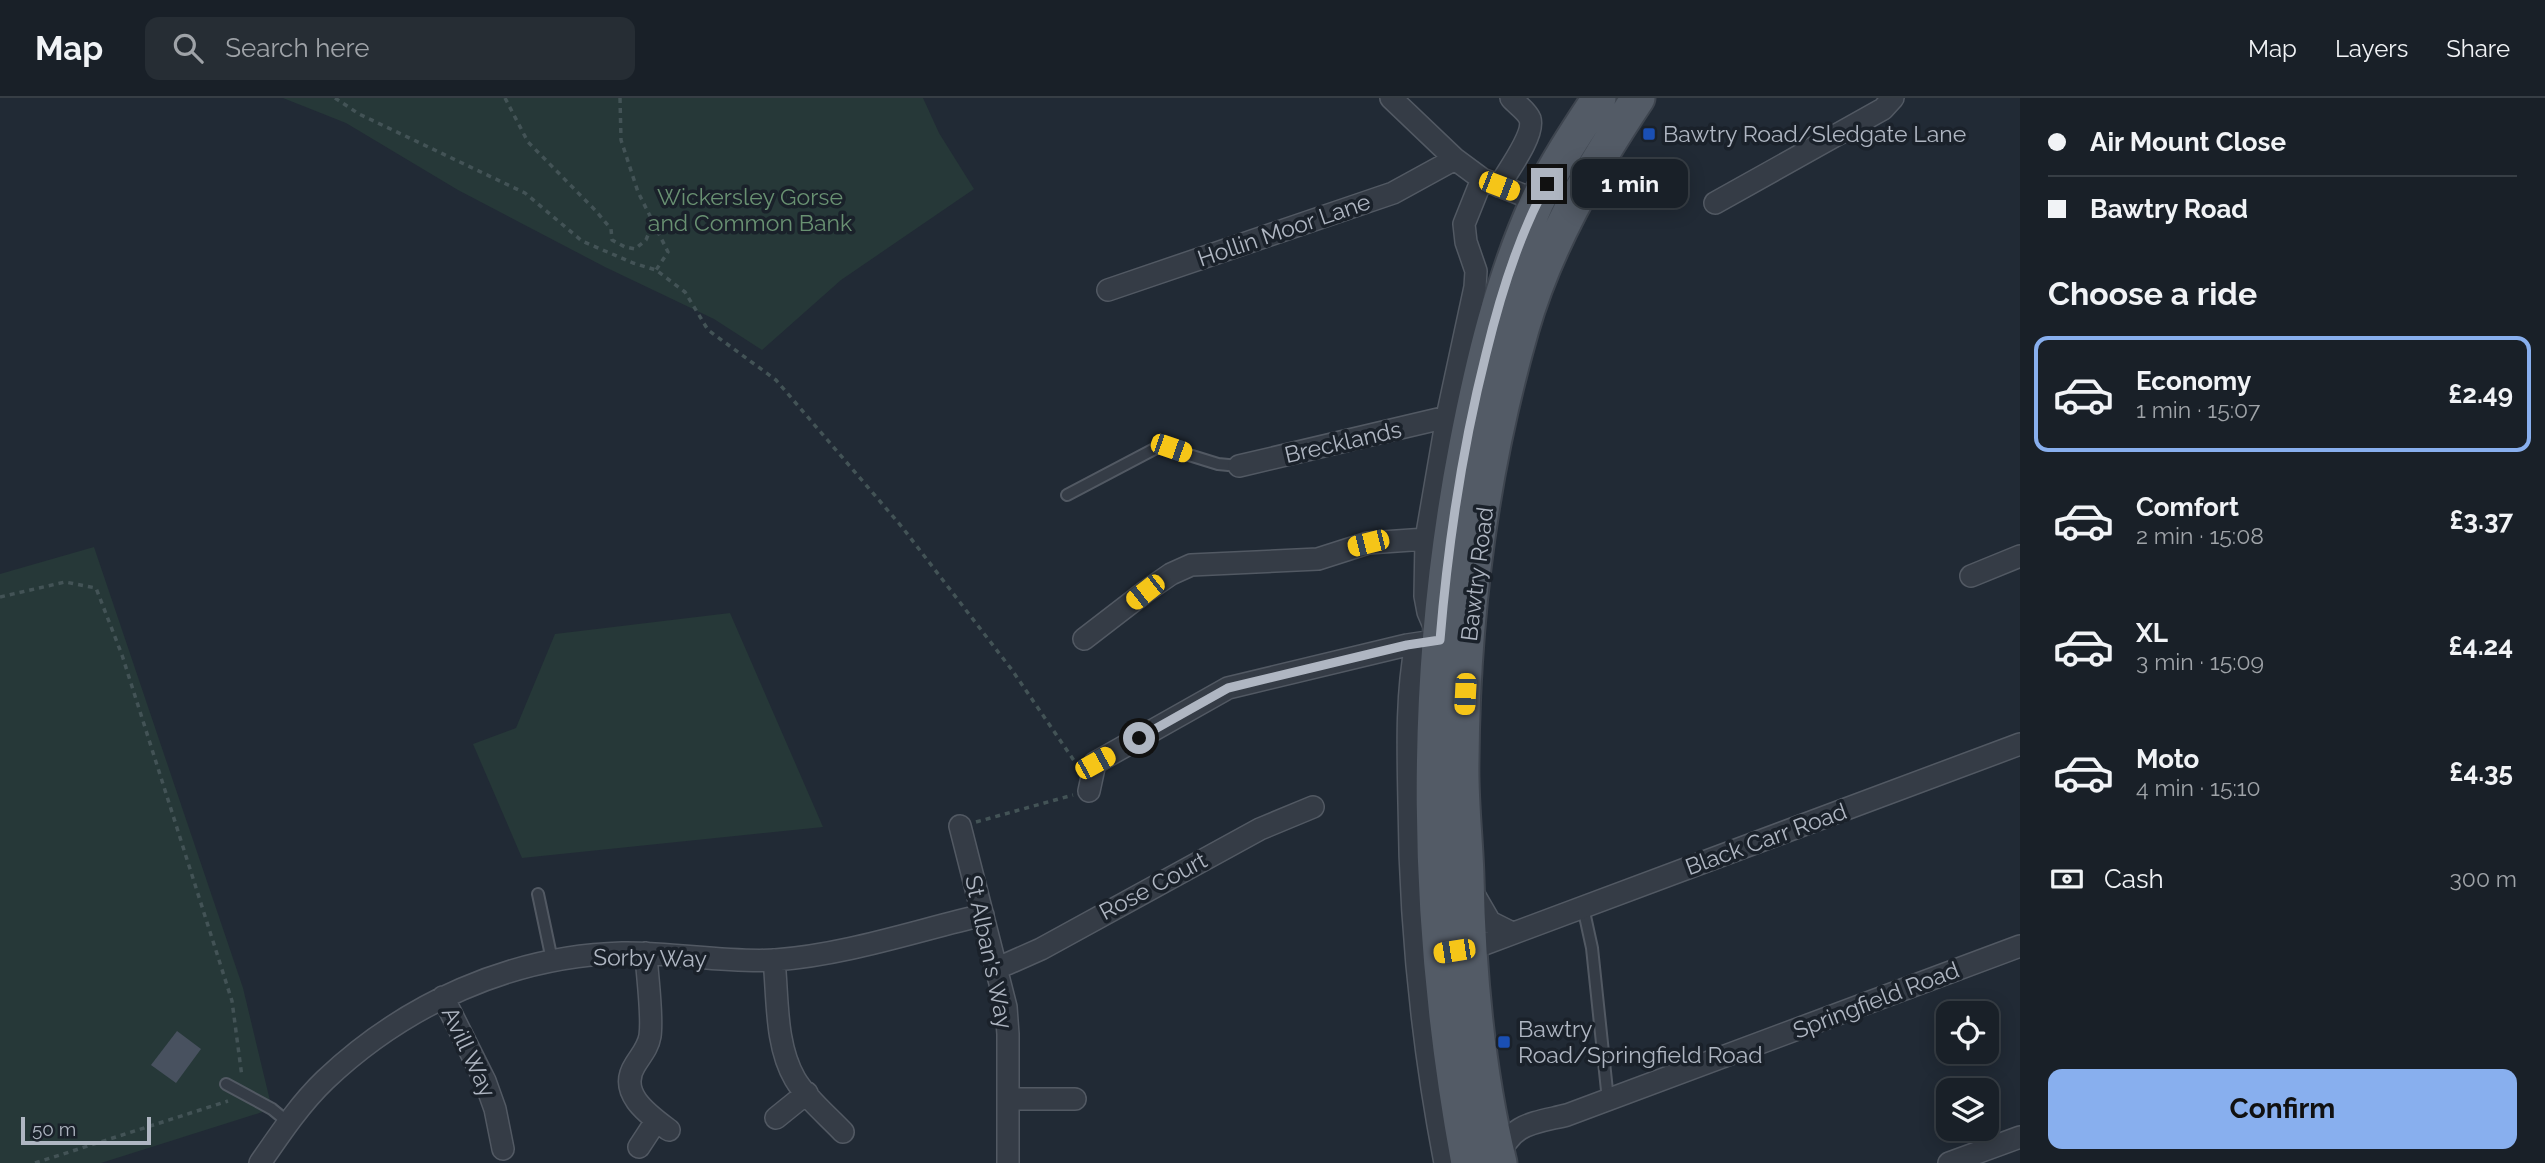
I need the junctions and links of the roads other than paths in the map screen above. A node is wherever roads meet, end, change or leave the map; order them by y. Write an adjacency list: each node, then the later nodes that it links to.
1 (1391, 98): 6 (street)
2 (1511, 98): 7 (street, Bawtry Road)
3 (1599, 98): 8 (main road, Bawtry Road)
4 (1638, 98): 23 (main road, Bawtry Road)
5 (1893, 98): 9 (street)
6 (1455, 159): 7 (street); 10 (street, Hollin Moor Lane)
7 (1490, 183): 8 (street); 11 (street, Bawtry Road)
8 (1538, 201): 18 (main road, Bawtry Road)
9 (1715, 203)
10 (1108, 290)
11 (1447, 417): 12 (street, Brecklands); 14 (street, Bawtry Road)
12 (1240, 466): 13 (lane)
13 (1067, 495)
14 (1426, 539): 17 (street); 18 (street, Bawtry Road)
15 (2020, 556): 16 (street)
16 (1971, 576)
17 (1084, 639)
18 (1428, 642): 20 (street); 23 (main road, Bawtry Road); 51 (street, Bawtry Road)
19 (2020, 744): 25 (street, Black Carr Road)
20 (1089, 791)
21 (1313, 807): 33 (street, Rose Court)
22 (960, 826): 26 (street, St Alban's Way)
23 (1456, 889): 27 (street); 29 (main road, Bawtry Road)
24 (538, 894): 31 (lane)
25 (1583, 907): 27 (street, Black Carr Road); 40 (lane)
26 (983, 915): 32 (street, Sorby Way); 33 (street, St Alban's Way)
27 (1512, 933): 29 (street, Black Carr Road)
28 (2020, 946): 40 (street, Springfield Road)
29 (1454, 951): 36 (main road, Bawtry Road); 48 (main road, Bawtry Road)
30 (646, 953): 31 (street, Sorby Way); 32 (street, Sorby Way); 46 (street)
31 (552, 960): 34 (street, Sorby Way)
32 (774, 960): 37 (street)
33 (995, 967): 38 (street, St Alban's Way)
34 (443, 997): 42 (street, Sorby Way); 47 (street, Avill Way)
35 (226, 1084): 42 (lane)
36 (1487, 1091): 43 (street); 48 (main road, Bawtry Road)
37 (807, 1093): 41 (street); 44 (street)
38 (1008, 1099): 39 (street); 50 (street, St Alban's Way)
39 (1075, 1099)
40 (1608, 1100): 43 (street, Springfield Road)
41 (776, 1118)
42 (289, 1123): 49 (street, Sorby Way)
43 (1533, 1123): 48 (street, Springfield Road)
44 (843, 1132)
45 (2020, 1137): 52 (street)
46 (639, 1147)
47 (503, 1149)
48 (1489, 1162)
49 (260, 1163)
50 (1008, 1163)
51 (1445, 1163)
52 (1949, 1163)

